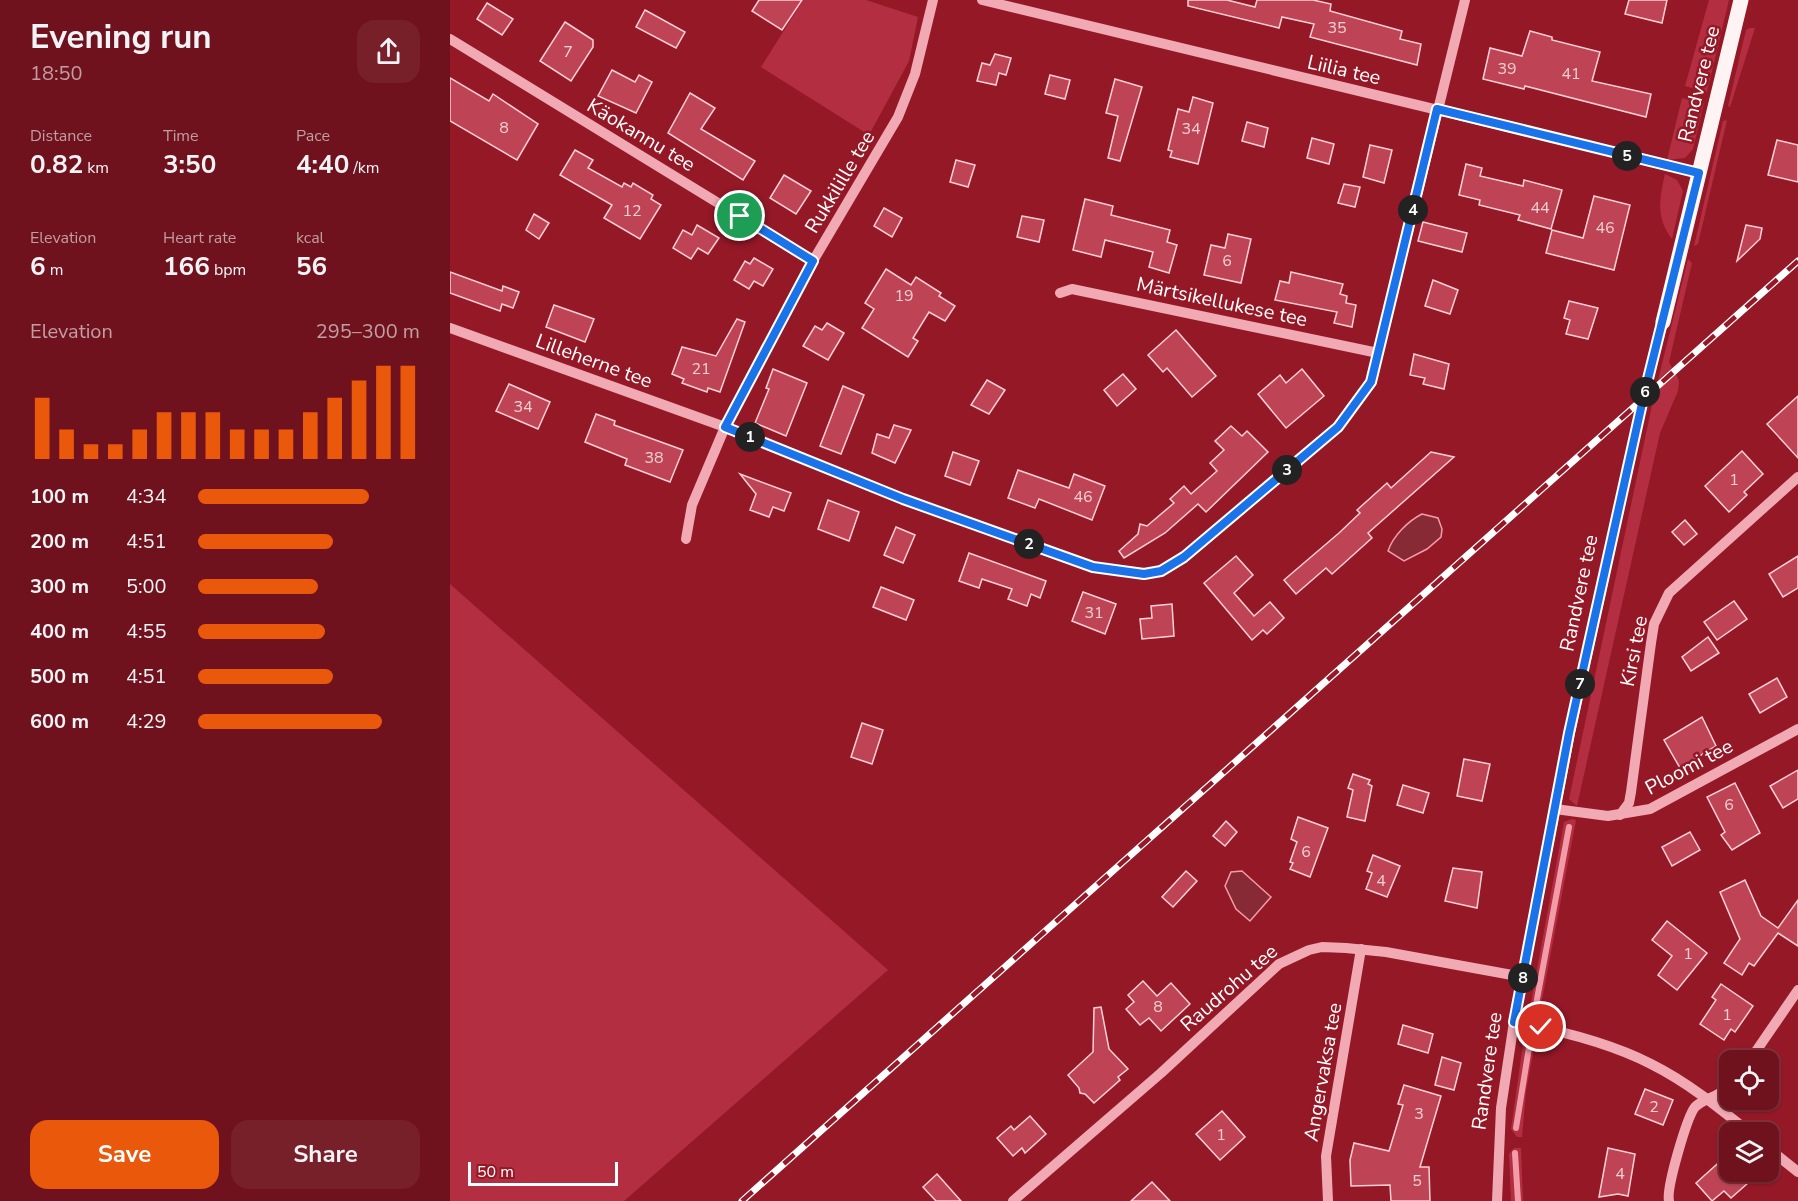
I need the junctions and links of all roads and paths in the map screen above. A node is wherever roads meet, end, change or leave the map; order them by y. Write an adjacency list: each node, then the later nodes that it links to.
1 (933, 0): 8 (street, Rukkilille tee)
2 (982, 0): 6 (street, Liilia tee)
3 (1465, 0): 6 (street, Lilleherne tee)
4 (1741, 0): 7 (main road, Randvere tee)
5 (450, 39): 8 (street, Käokannu tee)
6 (1437, 109): 7 (street, Liilia tee); 12 (street, Lilleherne tee)
7 (1699, 173): 10 (main road, Randvere tee)
8 (813, 261): 13 (street, Rukkilille tee)
9 (1060, 293): 12 (street, Märtsikellukese tee)
10 (1663, 322): 17 (street, Randvere tee)
11 (450, 328): 13 (street, Lilleherne tee)
12 (1378, 353): 13 (street, Lilleherne tee)
13 (725, 427): 15 (street, Rukkilille tee)
14 (1798, 477): 18 (street, Kirsi tee)
15 (686, 539)
16 (1798, 729): 18 (street, Ploomi tee)
17 (1555, 809): 18 (street, Ploomi tee); 20 (street, Randvere tee)
18 (1620, 815)
19 (1361, 950): 20 (street, Raudrohu tee); 29 (street, Raudrohu tee); 30 (street, Angervaksa tee)
20 (1523, 977): 22 (street, Randvere tee)
21 (1798, 990): 23 (street)
22 (1514, 1022): 25 (street); 31 (street, Randvere tee)
23 (1757, 1050)
24 (1719, 1096): 25 (street)
25 (1710, 1100): 26 (street); 32 (street)
26 (1737, 1122)
27 (1779, 1157): 28 (street)
28 (1798, 1172)
29 (1013, 1201)
30 (1328, 1201)
31 (1497, 1201)
32 (1669, 1201)

